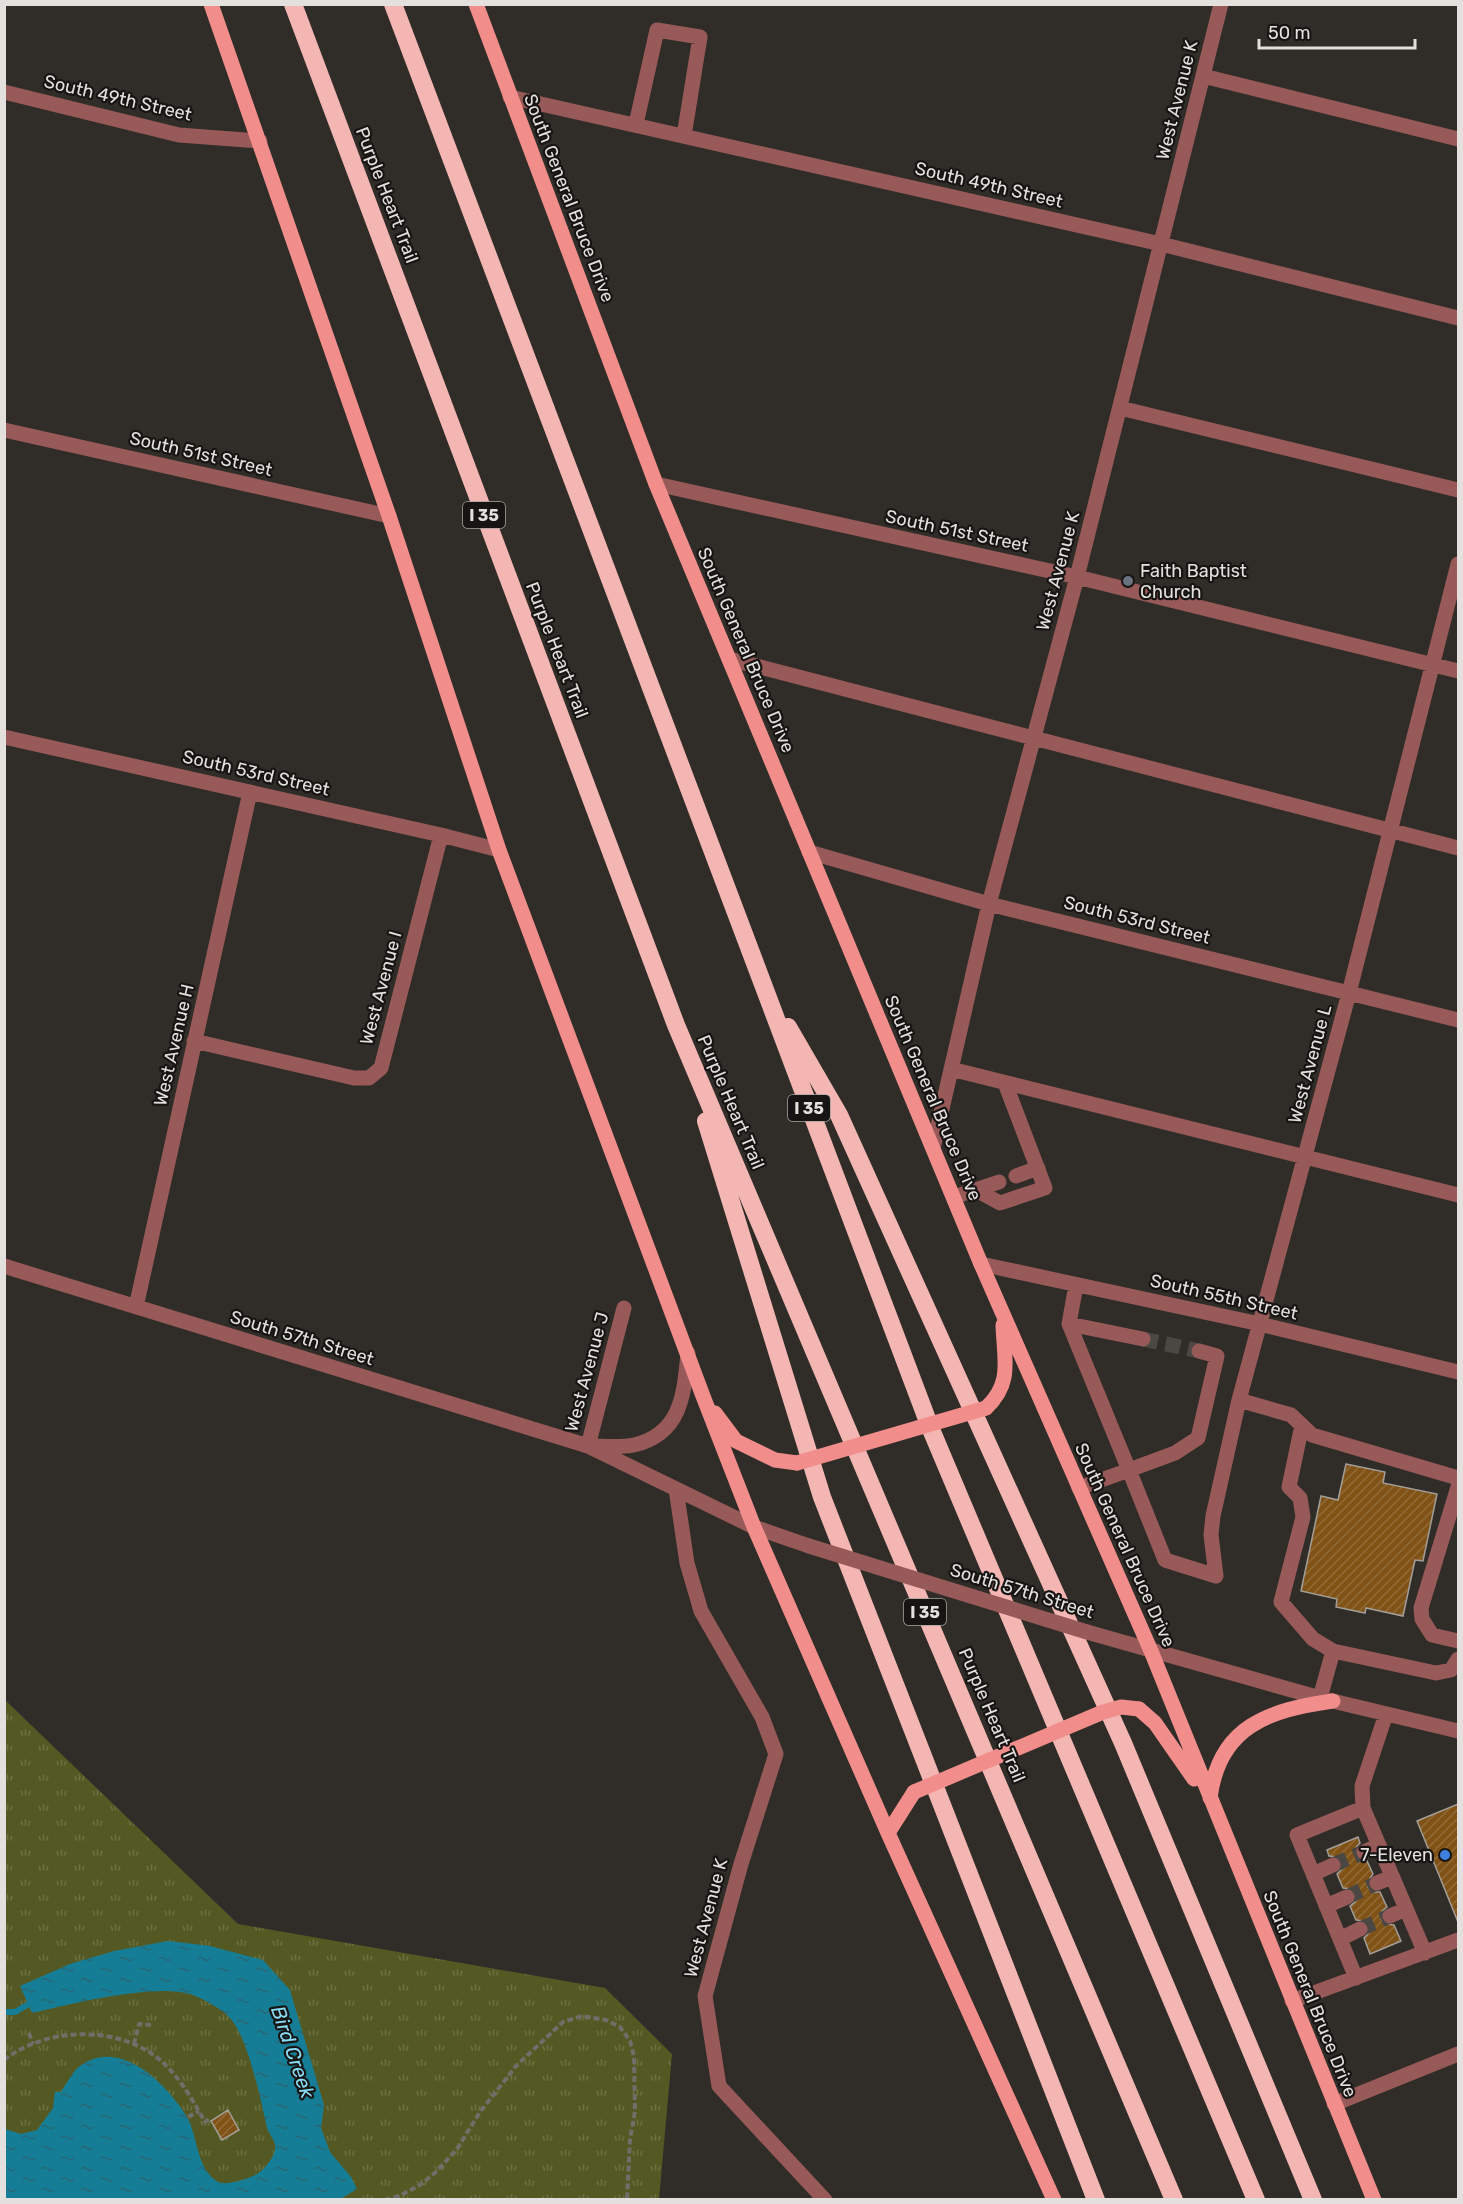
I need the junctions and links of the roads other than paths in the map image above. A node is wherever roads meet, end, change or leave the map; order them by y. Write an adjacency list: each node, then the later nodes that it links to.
1 (210, 4): 12 (main road)
2 (293, 4): 37 (highway, Purple Heart Trail / I 35)
3 (393, 4): 34 (highway, I 35)
4 (476, 4): 8 (main road, South General Bruce Drive)
5 (1221, 4): 6 (street, West Avenue K)
6 (1203, 76): 11 (street); 13 (street, West Avenue K)
7 (4, 92): 12 (street, South 49th Street)
8 (510, 97): 9 (street, South 49th Street); 17 (main road, South General Bruce Drive)
9 (636, 124): 10 (street, South 49th Street); 10 (street)
10 (684, 136): 13 (street, South 49th Street)
11 (1458, 140)
12 (260, 141): 19 (main road)
13 (1161, 244): 14 (street, South 49th Street); 15 (street, West Avenue K)
14 (1458, 318)
15 (1120, 408): 18 (street); 21 (street, West Avenue K)
16 (4, 430): 19 (street, South 51st Street)
17 (656, 484): 21 (street, South 51st Street); 22 (main road, South General Bruce Drive)
18 (1458, 490)
19 (389, 516): 31 (main road)
20 (1458, 564): 23 (street, West Avenue L)
21 (1077, 577): 23 (street, South 51st Street); 26 (street, West Avenue K)
22 (729, 659): 26 (street); 32 (main road, South General Bruce Drive)
23 (1434, 666): 24 (street, South 51st Street); 28 (street, West Avenue L)
24 (1458, 671)
25 (4, 737): 27 (street, South 53rd Street)
26 (1034, 739): 28 (street); 33 (street, West Avenue K)
27 (250, 792): 29 (street, South 53rd Street); 38 (street, West Avenue H)
28 (1391, 831): 30 (street); 35 (street, West Avenue L)
29 (441, 835): 31 (street, South 53rd Street); 38 (street, West Avenue I)
30 (1458, 848)
31 (499, 850): 59 (main road)
32 (808, 852): 33 (street, South 53rd Street); 41 (main road, South General Bruce Drive)
33 (989, 904): 35 (street, South 53rd Street); 39 (street, West Avenue K)
34 (762, 983): 103 (highway, I 35); 104 (highway)
35 (1349, 993): 36 (street, South 53rd Street); 42 (street, West Avenue L)
36 (1458, 1020)
37 (676, 1025): 101 (highway); 102 (highway, Purple Heart Trail / I 35)
38 (195, 1041): 52 (street, West Avenue H)
39 (951, 1069): 40 (street); 41 (street, West Avenue K)
40 (1005, 1083): 42 (street); 43 (street)
41 (933, 1148): 48 (main road, South General Bruce Drive)
42 (1305, 1158): 47 (street); 56 (street, West Avenue L)
43 (1038, 1168): 44 (street); 46 (street)
44 (1016, 1176)
45 (999, 1182): 46 (street)
46 (976, 1190): 48 (street)
47 (1458, 1195)
48 (954, 1197): 49 (main road, South General Bruce Drive)
49 (981, 1264): 51 (street, South 55th Street); 54 (main road, South General Bruce Drive)
50 (4, 1266): 52 (street, South 57th Street)
51 (1076, 1285): 55 (street); 56 (street, South 55th Street)
52 (136, 1306): 64 (street, South 57th Street)
53 (624, 1308): 64 (street, West Avenue J)
54 (1003, 1315): 61 (main road, bridge); 68 (main road, South General Bruce Drive)
55 (1069, 1324): 57 (street); 65 (street)
56 (1260, 1324): 60 (street, South 55th Street); 62 (street, West Avenue L)
57 (1143, 1339)
58 (1199, 1351): 65 (street)
59 (688, 1353): 61 (main road); 64 (street, South 57th Street)
60 (1458, 1372)
61 (703, 1396): 70 (main road)
62 (1239, 1400): 63 (street); 65 (street, West Avenue L)
63 (1302, 1425): 66 (street); 73 (street)
64 (588, 1446): 69 (street, South 57th Street)
65 (1130, 1470): 68 (street)
66 (1458, 1478)
67 (1458, 1487): 71 (street)
68 (1079, 1488): 72 (main road, South General Bruce Drive)
69 (675, 1489): 70 (street, South 57th Street); 99 (street, West Avenue K)
70 (754, 1527): 72 (street, South 57th Street, bridge); 80 (main road)
71 (1458, 1641)
72 (1151, 1651): 75 (street, South 57th Street); 78 (main road, South General Bruce Drive)
73 (1332, 1651): 74 (street); 75 (street)
74 (1458, 1659)
75 (1326, 1700): 76 (street, South 57th Street); 78 (main road)
76 (1386, 1714): 77 (street, South 57th Street); 79 (street)
77 (1458, 1731)
78 (1210, 1801): 80 (main road, bridge); 96 (main road, South General Bruce Drive)
79 (1362, 1808): 81 (street); 84 (street)
80 (888, 1833): 100 (main road)
81 (1379, 1845): 82 (street); 85 (street)
82 (1364, 1852)
83 (1333, 1865): 84 (street)
84 (1314, 1874): 88 (street)
85 (1392, 1877): 86 (street); 89 (street)
86 (1377, 1884)
87 (1347, 1897): 88 (street)
88 (1326, 1906): 92 (street)
89 (1406, 1909): 90 (street); 94 (street)
90 (1390, 1916)
91 (1360, 1929): 92 (street)
92 (1340, 1939): 95 (street)
93 (1458, 1940): 94 (street)
94 (1425, 1953): 95 (street)
95 (1356, 1978): 96 (street)
96 (1292, 2001): 98 (main road, South General Bruce Drive)
97 (1458, 2054): 98 (street)
98 (1334, 2104): 105 (main road, South General Bruce Drive)
99 (825, 2199)
100 (1054, 2199)
101 (1096, 2199)
102 (1174, 2199)
103 (1256, 2199)
104 (1313, 2199)
105 (1374, 2199)

